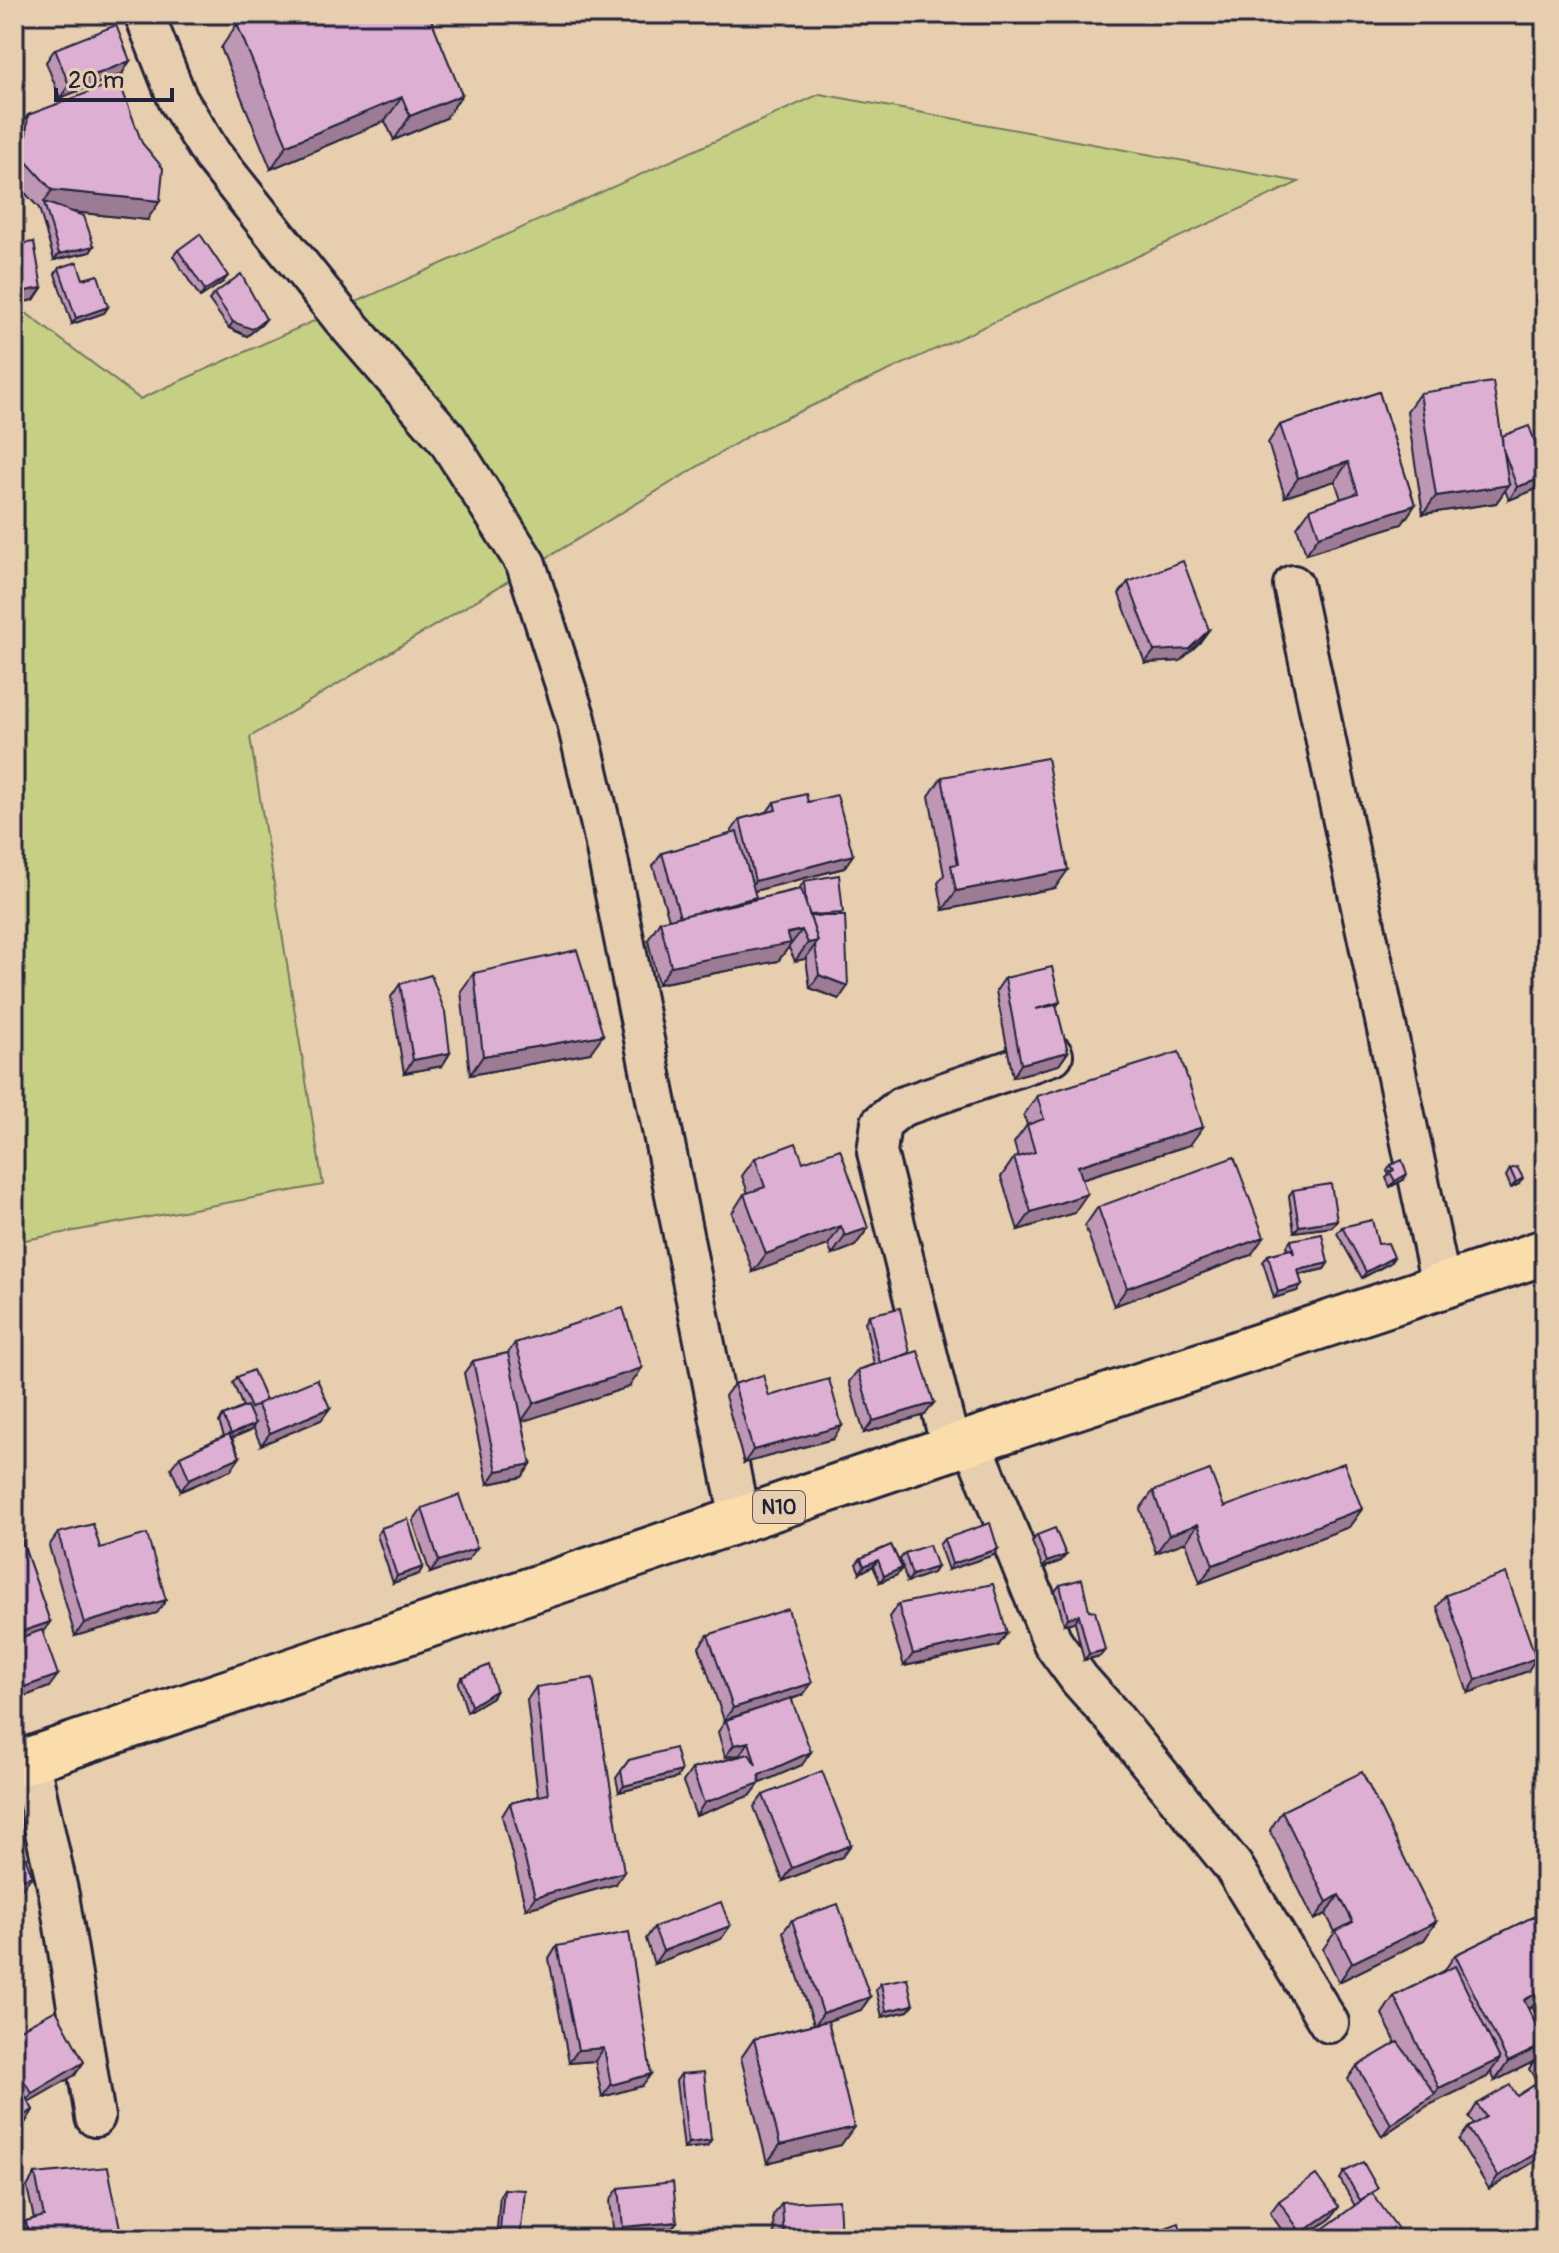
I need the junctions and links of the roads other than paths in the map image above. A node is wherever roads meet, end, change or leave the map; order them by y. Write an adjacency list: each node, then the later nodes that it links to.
1 (144, 14): 7 (street)
2 (1293, 585): 5 (street)
3 (1053, 1055): 6 (street)
4 (1545, 1252): 5 (highway, N10)
5 (1441, 1285): 6 (highway, N10)
6 (962, 1445): 7 (highway, N10); 9 (street)
7 (740, 1520): 8 (highway, N10)
8 (22, 1762): 10 (street)
9 (1329, 2023)
10 (95, 2117)

